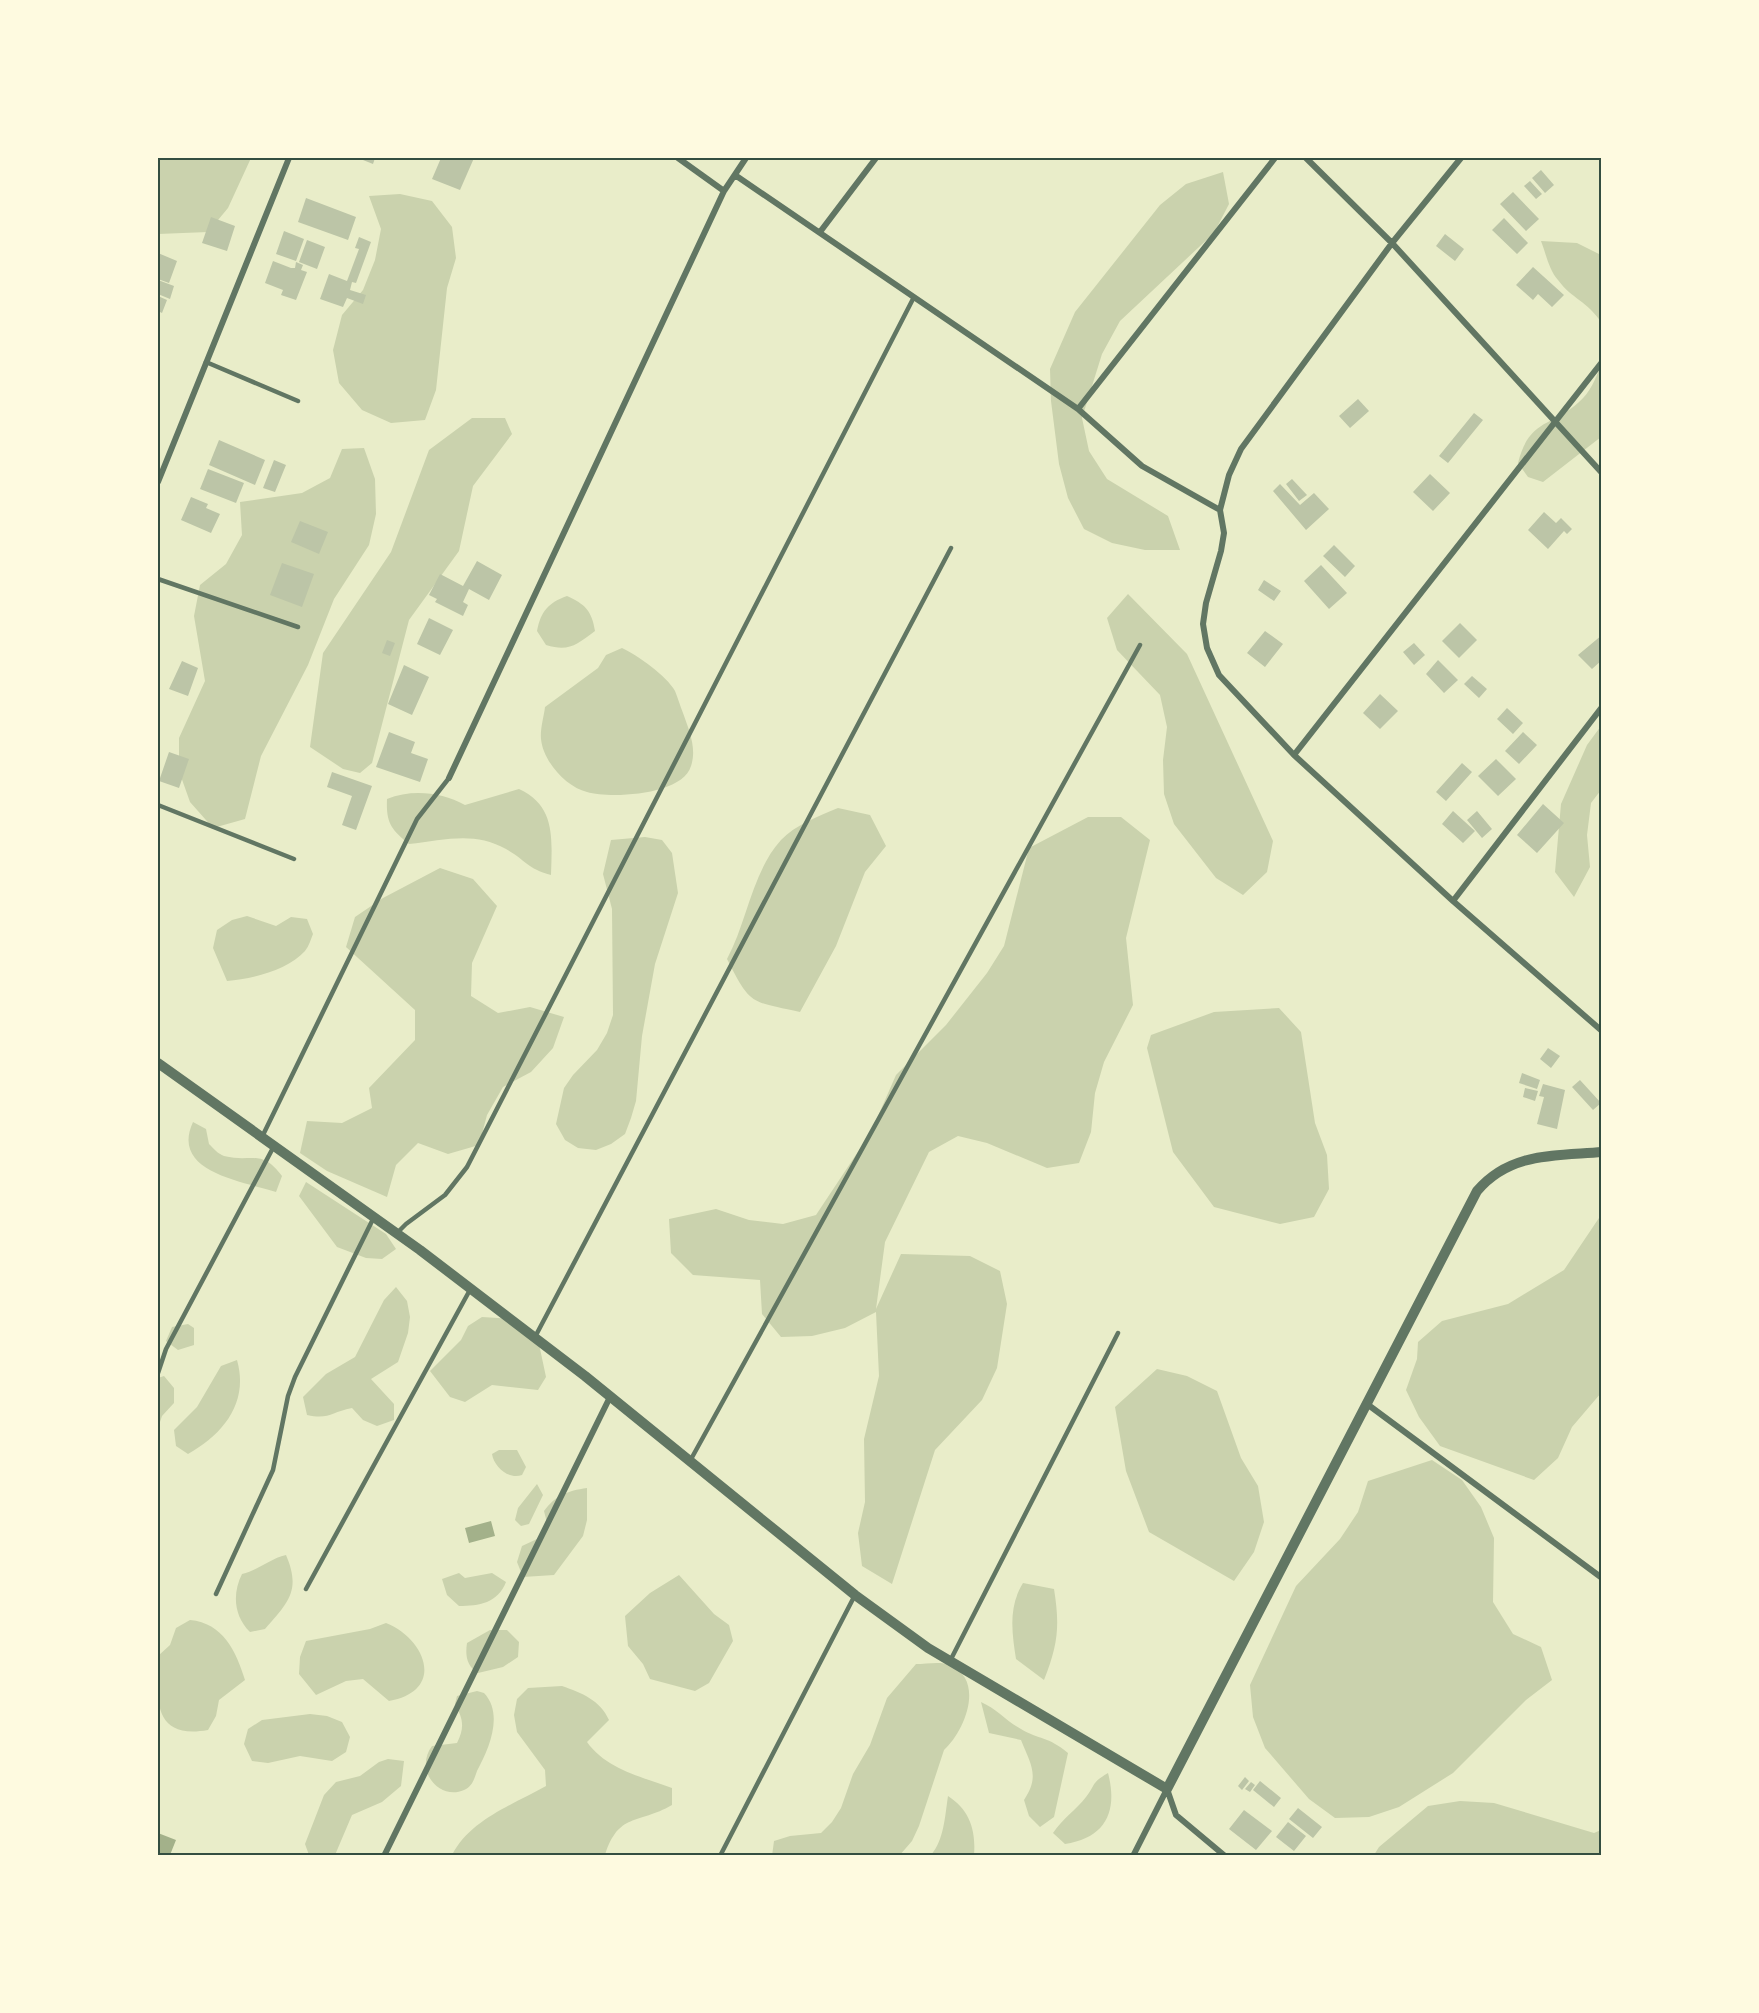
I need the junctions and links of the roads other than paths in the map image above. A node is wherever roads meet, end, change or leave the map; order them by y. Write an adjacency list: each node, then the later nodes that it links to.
1 (289, 158): 13 (street)
2 (678, 158): 9 (street)
3 (746, 158): 8 (street)
4 (876, 158): 10 (street)
5 (1275, 158): 16 (street)
6 (1306, 158): 11 (street)
7 (1461, 158): 11 (street)
8 (735, 175): 9 (street); 10 (street)
9 (724, 191): 27 (street)
10 (820, 232): 12 (street)
11 (1392, 243): 17 (street); 20 (street)
12 (914, 297): 16 (street); 37 (lane)
13 (206, 362): 15 (lane); 19 (street)
14 (1602, 362): 17 (street)
15 (298, 401)
16 (1078, 409): 20 (street)
17 (1554, 422): 18 (street); 26 (street)
18 (1602, 473)
19 (158, 482)
20 (1220, 510): 26 (street)
21 (951, 549): 40 (lane)
22 (158, 579): 23 (lane)
23 (298, 627)
24 (1140, 645): 44 (lane)
25 (1602, 707): 30 (street)
26 (1294, 755): 30 (street)
27 (449, 778): 33 (lane)
28 (158, 805): 29 (lane)
29 (294, 859)
30 (1453, 901): 31 (street)
31 (1602, 1031)
32 (158, 1063): 33 (street)
33 (261, 1137): 34 (street)
34 (274, 1146): 36 (street); 41 (lane)
35 (1602, 1152): 43 (street)
36 (374, 1217): 37 (street); 47 (lane)
37 (397, 1233): 38 (street)
38 (471, 1288): 40 (street); 46 (lane)
39 (1118, 1333): 49 (lane)
40 (535, 1337): 42 (street)
41 (158, 1372)
42 (610, 1397): 44 (street); 51 (street)
43 (1367, 1404): 45 (street); 50 (street)
44 (690, 1461): 48 (street)
45 (1602, 1578)
46 (306, 1589)
47 (216, 1594)
48 (855, 1595): 49 (street); 52 (lane)
49 (950, 1661): 50 (street)
50 (1167, 1789): 53 (street); 54 (street)
51 (384, 1856)
52 (720, 1856)
53 (1133, 1856)
54 (1225, 1856)

